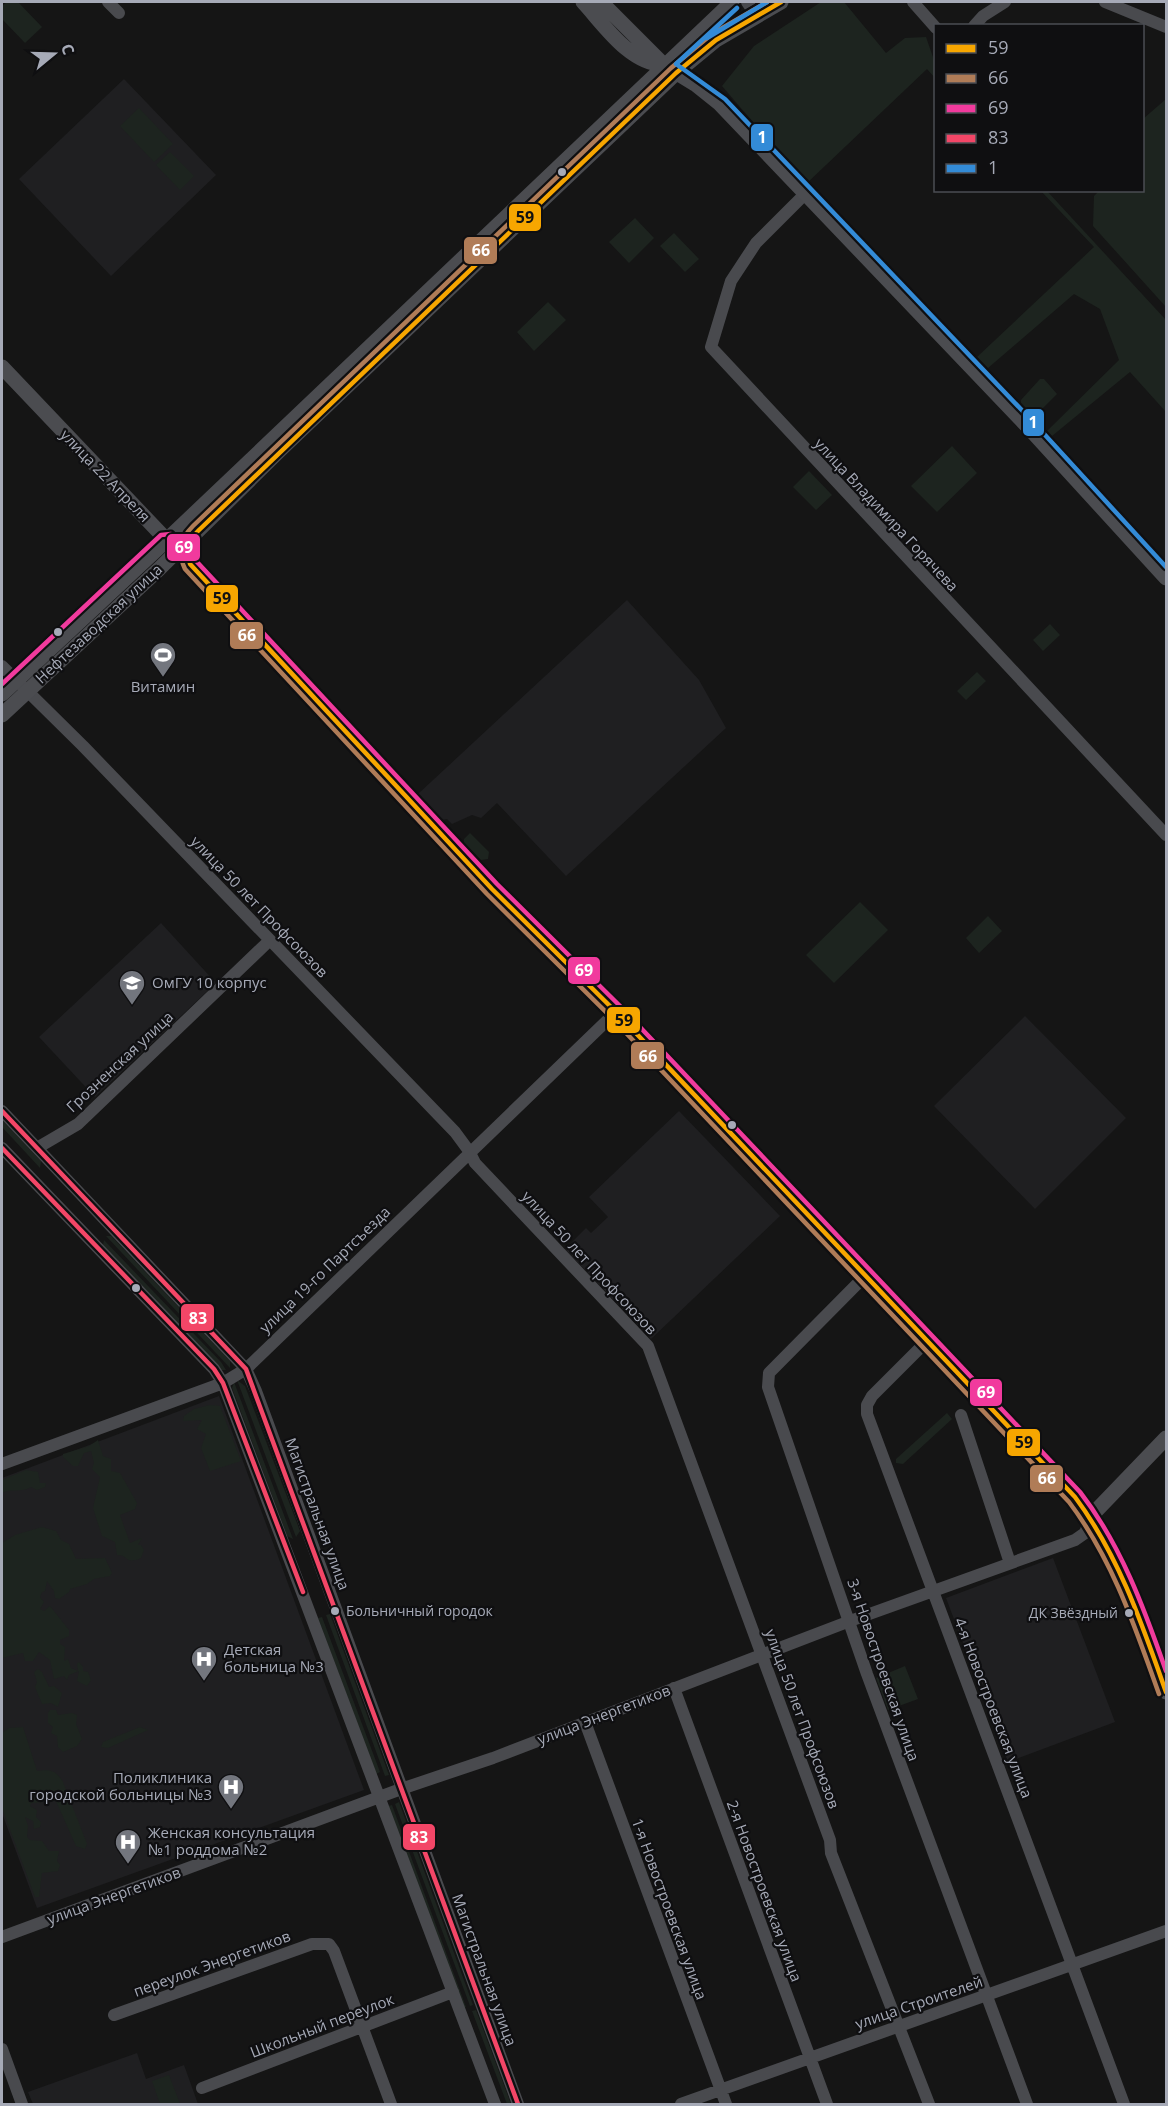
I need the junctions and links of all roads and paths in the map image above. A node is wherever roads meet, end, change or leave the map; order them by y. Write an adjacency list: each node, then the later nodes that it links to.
1 (108, 2): 10 (street)
2 (583, 2): 15 (main road)
3 (600, 2): 15 (main road)
4 (732, 2): 15 (main road, Нефтезаводская улица)
5 (747, 2): 11 (street)
6 (781, 2): 11 (main road, Нефтезаводская улица)
7 (913, 2): 13 (street)
8 (1005, 2): 12 (street)
9 (1105, 2): 14 (street)
10 (119, 13)
11 (756, 15): 15 (main road, Нефтезаводская улица)
12 (976, 24)
13 (934, 26)
14 (1167, 27)
15 (670, 69): 16 (main road); 19 (main road, Нефтезаводская улица)
16 (805, 194): 22 (main road); 27 (street, улица Владимира Горячева)
17 (2, 367): 18 (main road, улица 22 Апреля)
18 (153, 526): 19 (main road, улица 22 Апреля); 20 (main road)
19 (177, 541): 20 (main road, Нефтезаводская улица); 21 (main road, улица 22 Апреля)
20 (158, 559): 21 (main road); 24 (main road, Нефтезаводская улица)
21 (190, 564): 29 (main road, улица 22 Апреля)
22 (1167, 578)
23 (2, 666): 24 (street, улица 50 лет Профсоюзов)
24 (21, 686): 25 (main road, Нефтезаводская улица); 26 (main road, Нефтезаводская улица); 28 (street, улица 50 лет Профсоюзов)
25 (2, 694)
26 (2, 715)
27 (1167, 835)
28 (270, 940): 32 (street, Грозненская улица); 33 (street, улица 50 лет Профсоюзов)
29 (616, 1012): 33 (street, улица 19-го Партсъезда); 34 (main road, улица 22 Апреля)
30 (2, 1111): 32 (street, Магистральная улица)
31 (2, 1148): 37 (street)
32 (37, 1148): 36 (street, Магистральная улица)
33 (469, 1150): 36 (street, улица 19-го Партсъезда); 45 (street, улица 50 лет Профсоюзов)
34 (866, 1275): 35 (main road, улица 22 Апреля); 44 (street, 3-я Новостроевская улица)
35 (928, 1340): 41 (main road, улица 22 Апреля); 43 (street, 4-я Новостроевская улица)
36 (246, 1369): 37 (street, улица 19-го Партсъезда); 49 (street, Магистральная улица)
37 (224, 1383): 40 (street, улица 19-го Партсъезда); 50 (street)
38 (961, 1415): 42 (street)
39 (1167, 1438): 41 (main road, улица Энергетиков)
40 (2, 1464)
41 (1091, 1516): 42 (street, улица Энергетиков); 47 (main road, улица 22 Апреля)
42 (1010, 1563): 43 (street, улица Энергетиков)
43 (933, 1593): 44 (street, улица Энергетиков); 53 (street, 4-я Новостроевская улица)
44 (850, 1621): 45 (street, улица Энергетиков); 55 (street, 3-я Новостроевская улица)
45 (763, 1654): 46 (street, улица Энергетиков); 58 (street, улица 50 лет Профсоюзов)
46 (674, 1688): 48 (street, улица Энергетиков); 60 (street, 2-я Новостроевская улица)
47 (1167, 1692)
48 (585, 1722): 49 (street, улица Энергетиков); 62 (street, 1-я Новостроевская улица)
49 (401, 1789): 50 (street, улица Энергетиков); 66 (street, Магистральная улица)
50 (380, 1797): 52 (street, улица Энергетиков); 54 (street)
51 (1167, 1931): 53 (street, улица Строителей)
52 (2, 1938)
53 (1073, 1965): 55 (street, улица Строителей); 72 (street, 4-я Новостроевская улица)
54 (453, 1992): 57 (street, Школьный переулок); 65 (street)
55 (986, 1996): 58 (street, улица Строителей); 71 (street, 3-я Новостроевская улица)
56 (114, 2015): 57 (street, переулок Энергетиков)
57 (362, 2026): 61 (street, Школьный переулок); 64 (street)
58 (897, 2026): 60 (street, улица Строителей); 70 (street, улица 50 лет Профсоюзов)
59 (2, 2049): 63 (street)
60 (810, 2057): 62 (street, улица Строителей); 69 (street, 2-я Новостроевская улица)
61 (202, 2088)
62 (721, 2090): 67 (street, улица Строителей); 68 (street, 1-я Новостроевская улица)
63 (22, 2104)
64 (390, 2104)
65 (495, 2104)
66 (518, 2104)
67 (681, 2104)
68 (726, 2104)
69 (827, 2104)
70 (929, 2104)
71 (1027, 2104)
72 (1124, 2104)

